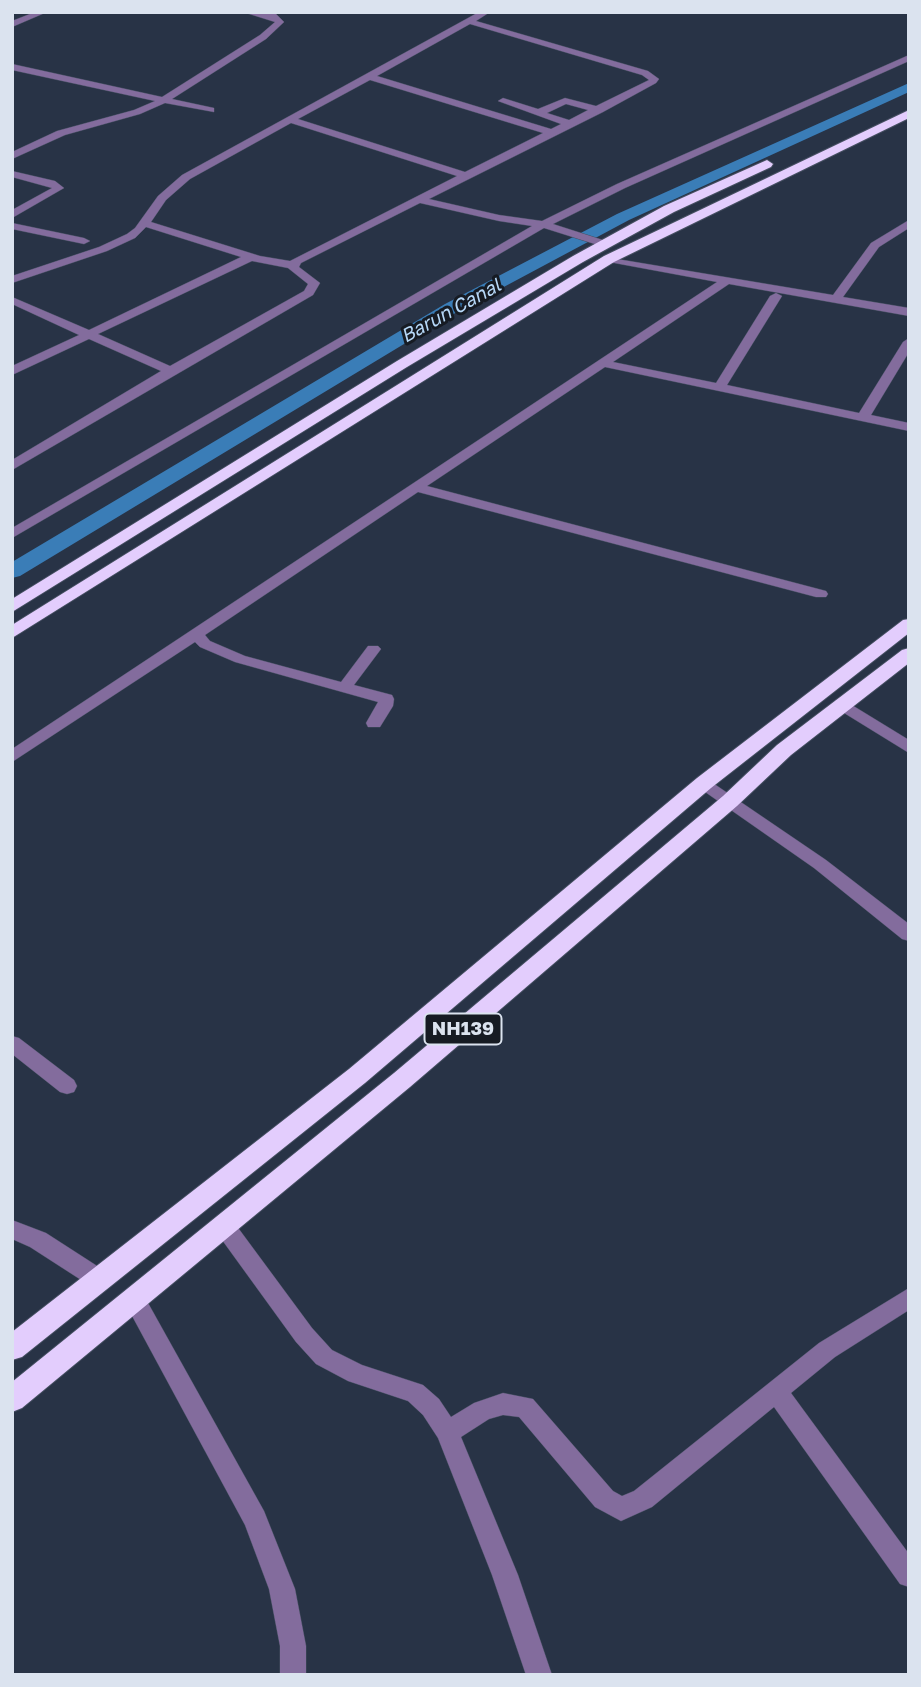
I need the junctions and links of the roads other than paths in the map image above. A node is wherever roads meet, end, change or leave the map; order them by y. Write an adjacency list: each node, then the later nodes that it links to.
1 (43, 12): 5 (street)
2 (247, 12): 9 (street)
3 (486, 12): 4 (street)
4 (471, 22): 8 (street); 13 (street)
5 (12, 24)
6 (909, 58): 27 (street)
7 (12, 67): 9 (street)
8 (371, 77): 16 (street); 18 (street)
9 (166, 99): 12 (street); 19 (street)
10 (909, 99): 29 (highway)
11 (503, 101): 14 (street)
12 (211, 110)
13 (600, 110): 14 (street); 17 (street)
14 (538, 113): 17 (street)
15 (909, 113): 31 (highway)
16 (291, 120): 21 (street); 24 (street)
17 (572, 124): 18 (street)
18 (554, 134): 21 (street)
19 (12, 156)
20 (12, 174): 23 (street)
21 (468, 176): 22 (street)
22 (421, 200): 27 (street); 32 (street)
23 (12, 215)
24 (144, 223): 30 (street); 33 (street)
25 (909, 223): 36 (street)
26 (12, 226): 28 (street)
27 (549, 226): 29 (street); 49 (street)
28 (83, 240)
29 (599, 242): 51 (highway)
30 (251, 257): 32 (street); 39 (street)
31 (609, 260): 34 (street); 53 (highway)
32 (293, 265): 43 (street)
33 (12, 279)
34 (727, 280): 36 (street); 41 (street)
35 (776, 296): 44 (street)
36 (836, 299): 38 (street)
37 (12, 300): 39 (street)
38 (909, 312)
39 (89, 335): 42 (street); 43 (street)
40 (909, 342): 45 (street)
41 (602, 363): 44 (street); 48 (street)
42 (12, 371)
43 (170, 371): 47 (street)
44 (719, 388): 45 (street)
45 (863, 417): 46 (street)
46 (909, 426)
47 (12, 466)
48 (414, 487): 50 (street); 54 (street)
49 (12, 534)
50 (821, 593)
51 (12, 607)
52 (909, 624): 62 (highway, NH139)
53 (12, 632)
54 (196, 634): 57 (street); 61 (street)
55 (373, 649): 57 (street)
56 (909, 654): 58 (highway, NH139)
57 (345, 687): 59 (street)
58 (842, 705): 60 (street); 63 (highway, NH139)
59 (374, 723)
60 (908, 747)
61 (12, 757)
62 (705, 783): 63 (street); 69 (highway, NH139)
63 (730, 801): 64 (street); 67 (highway, NH139)
64 (909, 934)
65 (12, 1043): 66 (street)
66 (67, 1086)
67 (225, 1227): 71 (highway, NH139); 75 (street)
68 (12, 1229): 69 (street)
69 (100, 1280): 72 (highway, NH139)
70 (909, 1298): 73 (street)
71 (135, 1301): 74 (highway, NH139); 77 (street)
72 (12, 1348)
73 (776, 1391): 75 (street); 76 (street)
74 (12, 1399)
75 (446, 1432): 78 (street)
76 (909, 1576)
77 (293, 1675)
78 (539, 1675)

